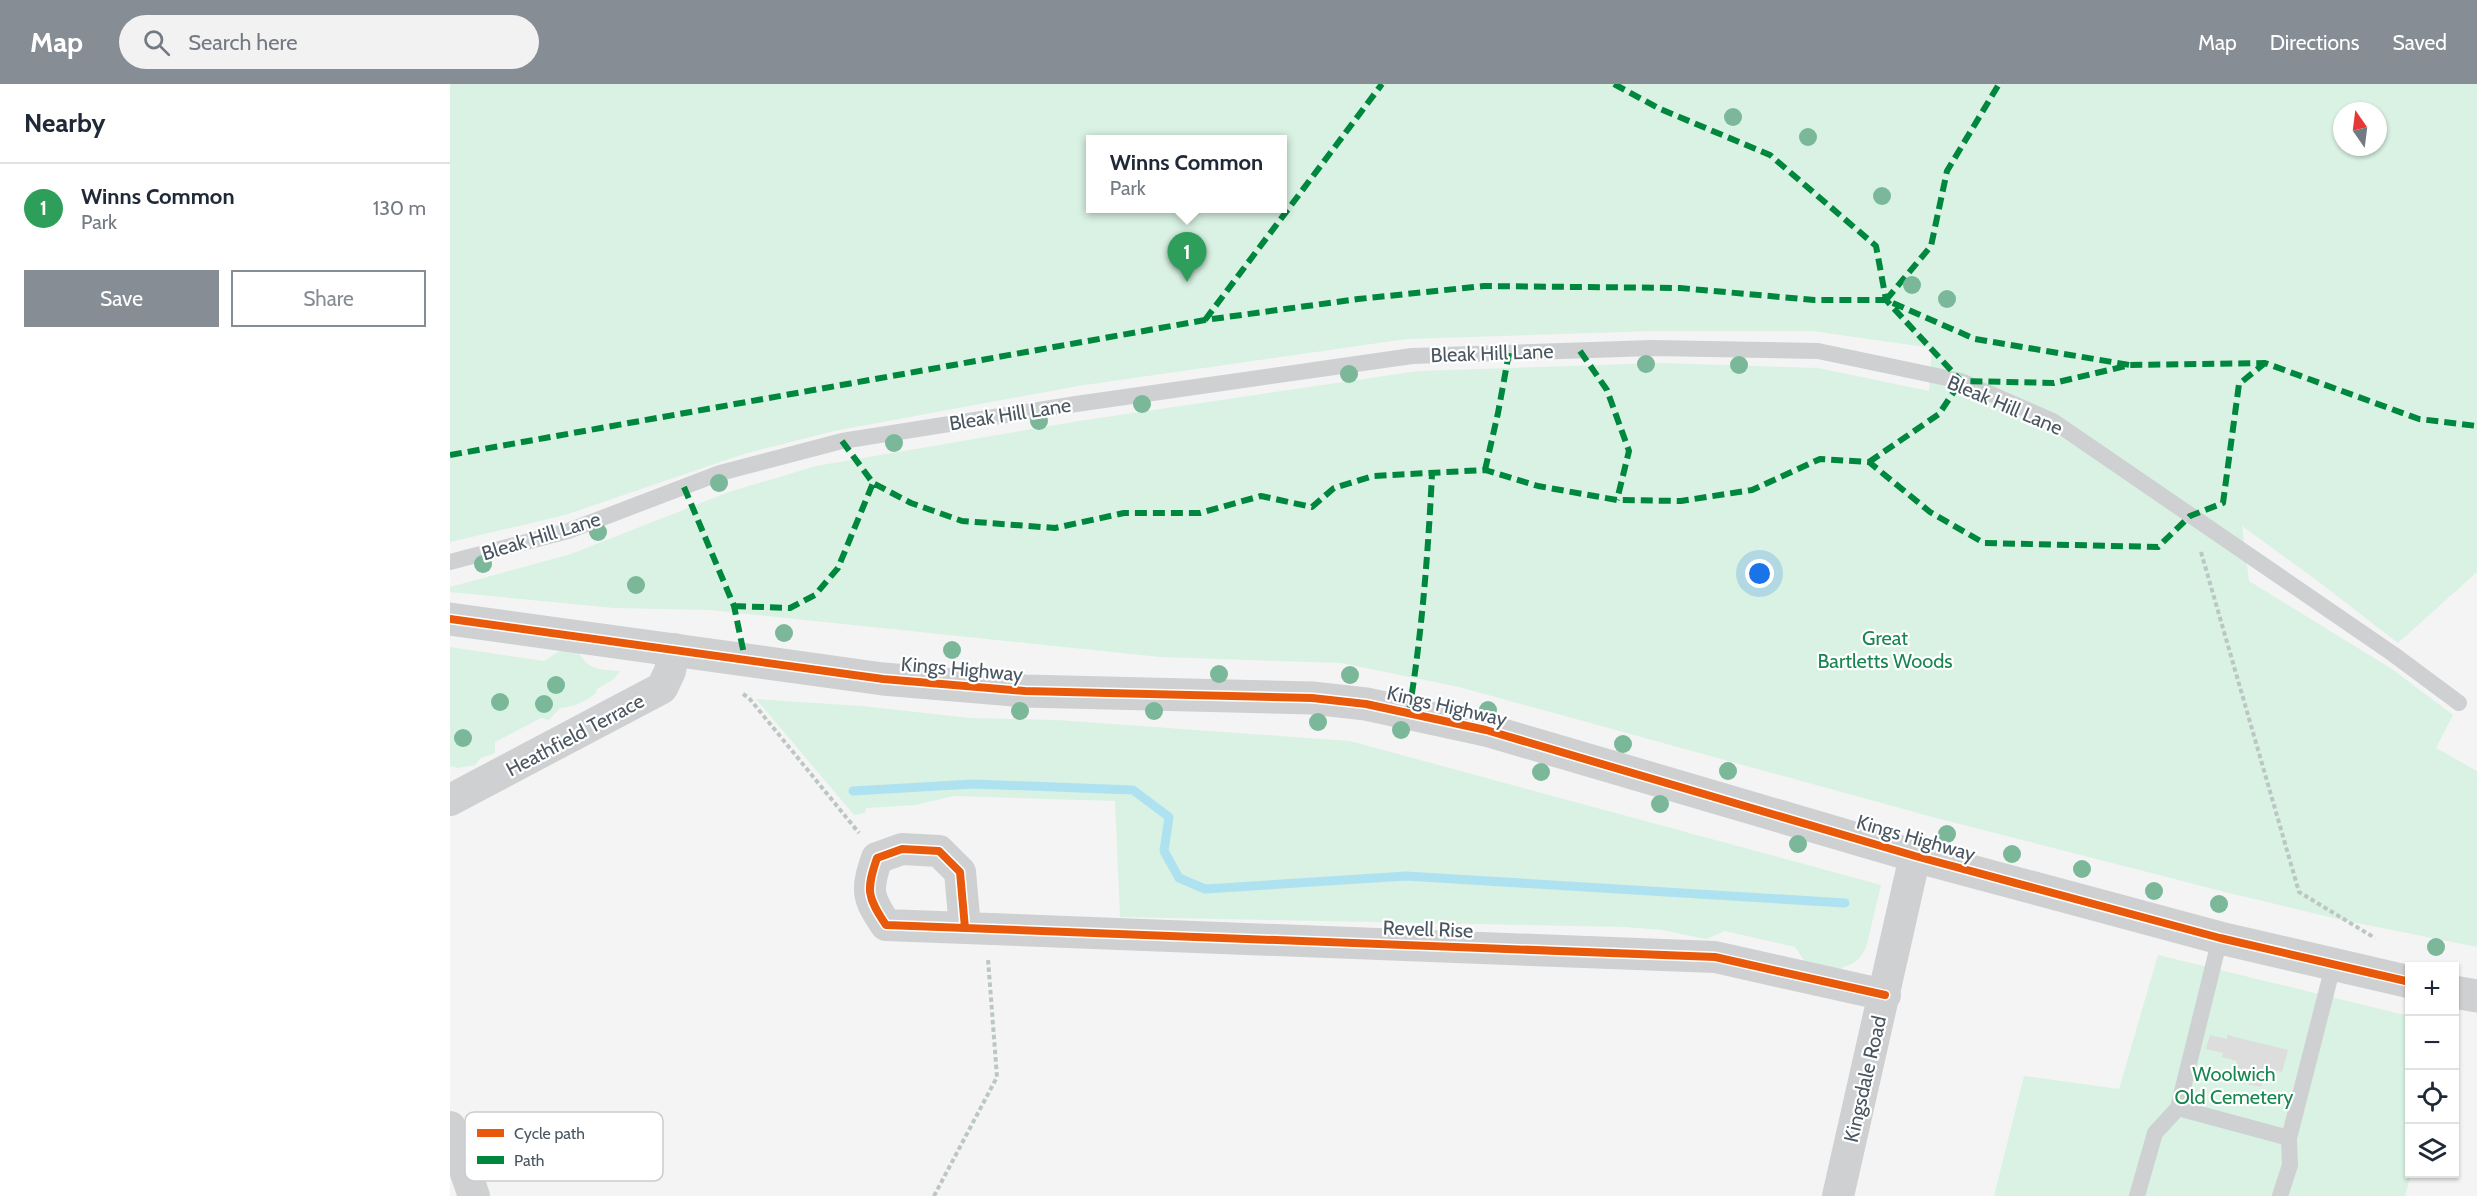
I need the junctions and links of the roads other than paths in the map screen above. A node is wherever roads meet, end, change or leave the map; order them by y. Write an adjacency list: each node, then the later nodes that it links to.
1 (450, 562): 4 (lane, Bleak Hill Lane)
2 (450, 619): 3 (street, Kings Highway)
3 (674, 649): 5 (street, Heathfield Terrace); 6 (street, Kings Highway)
4 (2459, 703)
5 (450, 800)
6 (1915, 856): 8 (street, Kings Highway); 12 (street, Kingsdale Road)
7 (976, 928): 7 (street, Revell Rise); 12 (street, Revell Rise)
8 (2220, 938): 9 (street, Kings Highway); 14 (lane)
9 (2334, 966): 10 (street, Kings Highway); 16 (lane)
10 (2405, 981)
11 (2459, 993): 13 (street)
12 (1885, 995): 20 (street, Kingsdale Road)
13 (2477, 996)
14 (2178, 1108): 16 (lane); 21 (lane)
15 (450, 1127): 17 (street)
16 (2289, 1138): 22 (lane)
17 (465, 1170)
18 (469, 1181): 19 (street)
19 (474, 1196)
20 (1838, 1196)
21 (2137, 1196)
22 (2280, 1196)

